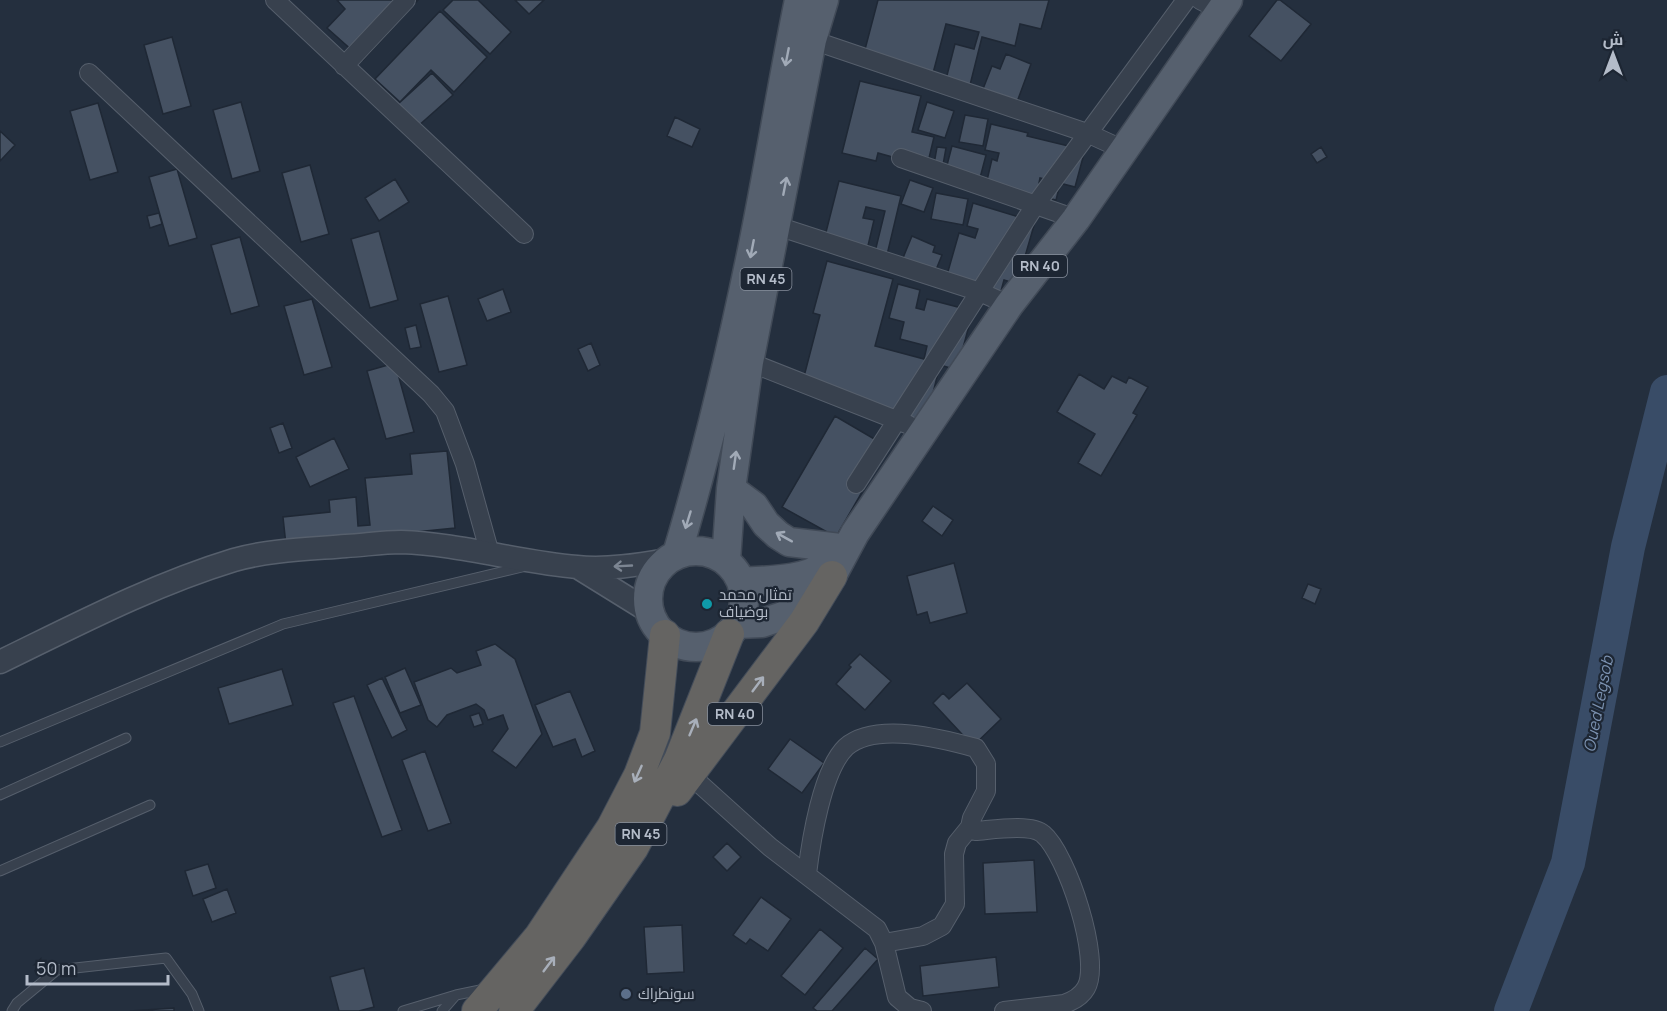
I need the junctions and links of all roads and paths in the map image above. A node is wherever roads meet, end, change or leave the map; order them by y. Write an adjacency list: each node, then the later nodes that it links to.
1 (406, 0): 8 (street)
2 (799, 0): 25 (main road, RN 45, one-way to 25)
3 (824, 0): 7 (main road, RN 45)
4 (1186, 0): 10 (street)
5 (281, 2): 8 (street)
6 (1216, 4): 11 (main road, RN 40)
7 (812, 40): 10 (street); 15 (main road, RN 45, one-way to 7)
8 (344, 66): 16 (street)
9 (89, 73): 24 (street)
10 (1087, 133): 11 (street); 13 (street)
11 (1124, 150): 14 (main road, RN 40)
12 (901, 158): 13 (street)
13 (1036, 204): 14 (street); 17 (street)
14 (1076, 219): 18 (main road, RN 40)
15 (777, 226): 17 (street); 19 (main road, RN 45)
16 (524, 234)
17 (980, 292): 18 (street); 20 (street)
18 (1009, 305): 20 (main road, RN 40)
19 (749, 362): 20 (street); 22 (main road, RN 45, one-way to 19)
20 (910, 426): 21 (street); 23 (main road, RN 40)
21 (856, 484)
22 (731, 489): 23 (main road, one-way to 22); 28 (main road, RN 45)
23 (848, 540): 28 (main road, RN 40); 29 (main road, RN 40)
24 (490, 554): 26 (street); 32 (street)
25 (672, 557): 27 (street, one-way to 27); 28 (main road); 30 (main road)
26 (542, 562): 27 (street); 34 (lane)
27 (579, 568): 30 (street)
28 (734, 571): 31 (main road)
29 (832, 576): 31 (main road); 35 (highway, RN 40, one-way to 29)
30 (657, 624): 31 (main road); 43 (highway, RN 45, one-way to 43)
31 (733, 629): 39 (highway, RN 45, one-way to 31)
32 (0, 662)
33 (126, 738): 36 (lane)
34 (0, 742)
35 (690, 775): 39 (highway, RN 40); 41 (street)
36 (0, 795)
37 (150, 805): 40 (lane)
38 (970, 827): 41 (street); 42 (street); 50 (street)
39 (633, 848): 48 (highway, RN 45, one-way to 39)
40 (0, 871)
41 (807, 874): 42 (street)
42 (884, 943): 49 (street)
43 (466, 1003): 46 (lane); 47 (lane)
44 (12, 1011): 45 (lane)
45 (199, 1011)
46 (403, 1011)
47 (442, 1011)
48 (514, 1011)
49 (922, 1011)
50 (1004, 1011)

